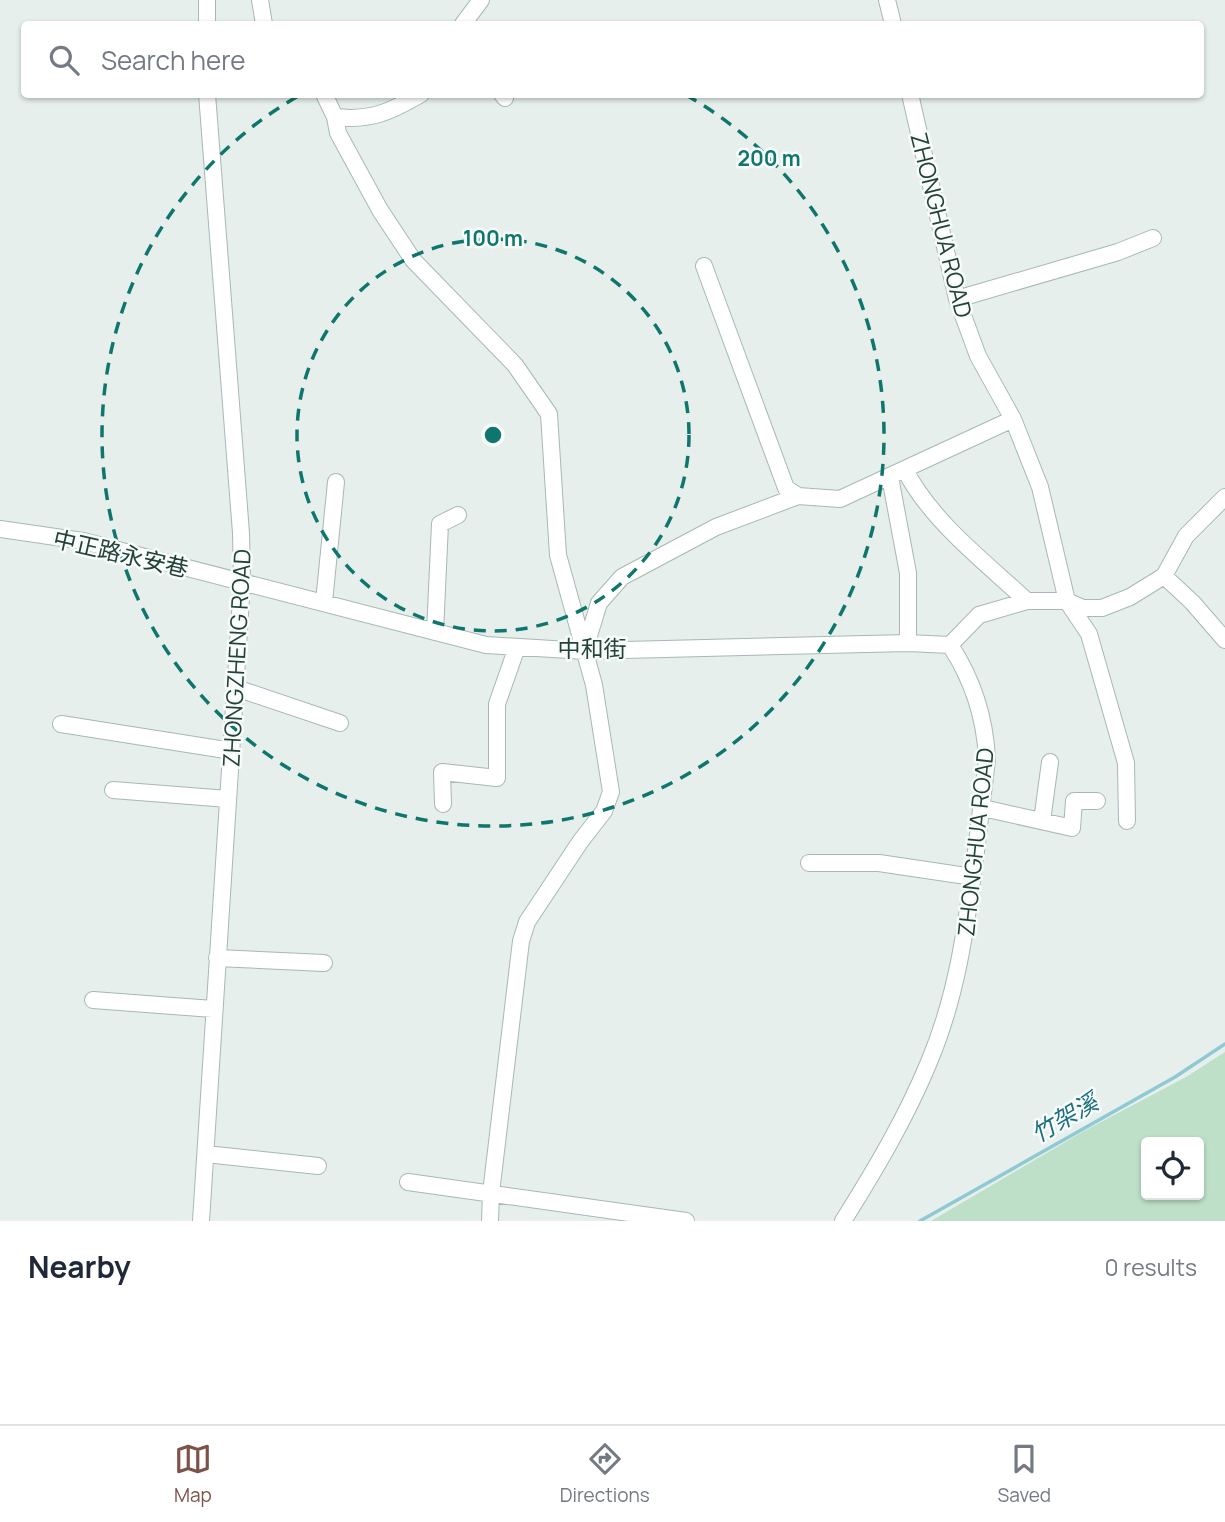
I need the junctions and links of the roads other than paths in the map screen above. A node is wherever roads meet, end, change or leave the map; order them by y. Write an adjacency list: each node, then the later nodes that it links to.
1 (207, 0): 5 (street)
2 (260, 0): 6 (street)
3 (481, 0): 7 (street)
4 (887, 0): 8 (street)
5 (207, 21)
6 (264, 21)
7 (465, 21)
8 (892, 21)
9 (207, 98): 25 (street, ZHONGZHENG ROAD)
10 (326, 98): 13 (street)
11 (415, 98): 13 (street)
12 (911, 98): 16 (street, ZHONGHUA ROAD)
13 (335, 117): 34 (street)
14 (1153, 238): 16 (street)
15 (704, 266): 20 (street)
16 (957, 299): 17 (street, ZHONGHUA ROAD)
17 (1013, 419): 18 (street); 27 (street, ZHONGHUA ROAD)
18 (898, 473): 20 (street); 26 (street); 31 (street)
19 (336, 482): 28 (street)
20 (798, 496): 34 (street)
21 (1225, 497): 24 (street)
22 (458, 514): 29 (street)
23 (0, 529): 25 (street, 中正路永安巷)
24 (1164, 576): 27 (street); 30 (street)
25 (242, 583): 28 (street, 中和街); 35 (street, ZHONGZHENG ROAD)
26 (1027, 601): 27 (street); 32 (street)
27 (1066, 601): 46 (street)
28 (324, 602): 29 (street, 中和街)
29 (435, 632): 33 (street, 中和街)
30 (1225, 640)
31 (908, 643): 32 (street, 中和街); 34 (street, 中和街)
32 (950, 645): 44 (street, ZHONGHUA ROAD)
33 (517, 647): 34 (street, 中和街); 43 (street)
34 (585, 651): 56 (street)
35 (236, 688): 36 (street); 38 (street, ZHONGZHENG ROAD)
36 (340, 723)
37 (61, 724): 38 (street)
38 (232, 751): 41 (street, ZHONGZHENG ROAD)
39 (1050, 762): 45 (street)
40 (113, 790): 41 (street)
41 (228, 799): 49 (street, ZHONGZHENG ROAD)
42 (1097, 801): 45 (street)
43 (443, 804)
44 (983, 808): 45 (street); 48 (street, ZHONGHUA ROAD)
45 (1042, 821)
46 (1127, 821)
47 (809, 863): 48 (street)
48 (973, 877): 60 (street, ZHONGHUA ROAD)
49 (217, 958): 50 (street); 52 (street, ZHONGZHENG ROAD)
50 (324, 962)
51 (93, 1000): 52 (street)
52 (214, 1009): 53 (street, ZHONGZHENG ROAD)
53 (206, 1154): 54 (street); 57 (street, ZHONGZHENG ROAD)
54 (318, 1166)
55 (408, 1182): 56 (street)
56 (491, 1193): 58 (street); 59 (street)
57 (201, 1221)
58 (490, 1221)
59 (686, 1221)
60 (842, 1221)

